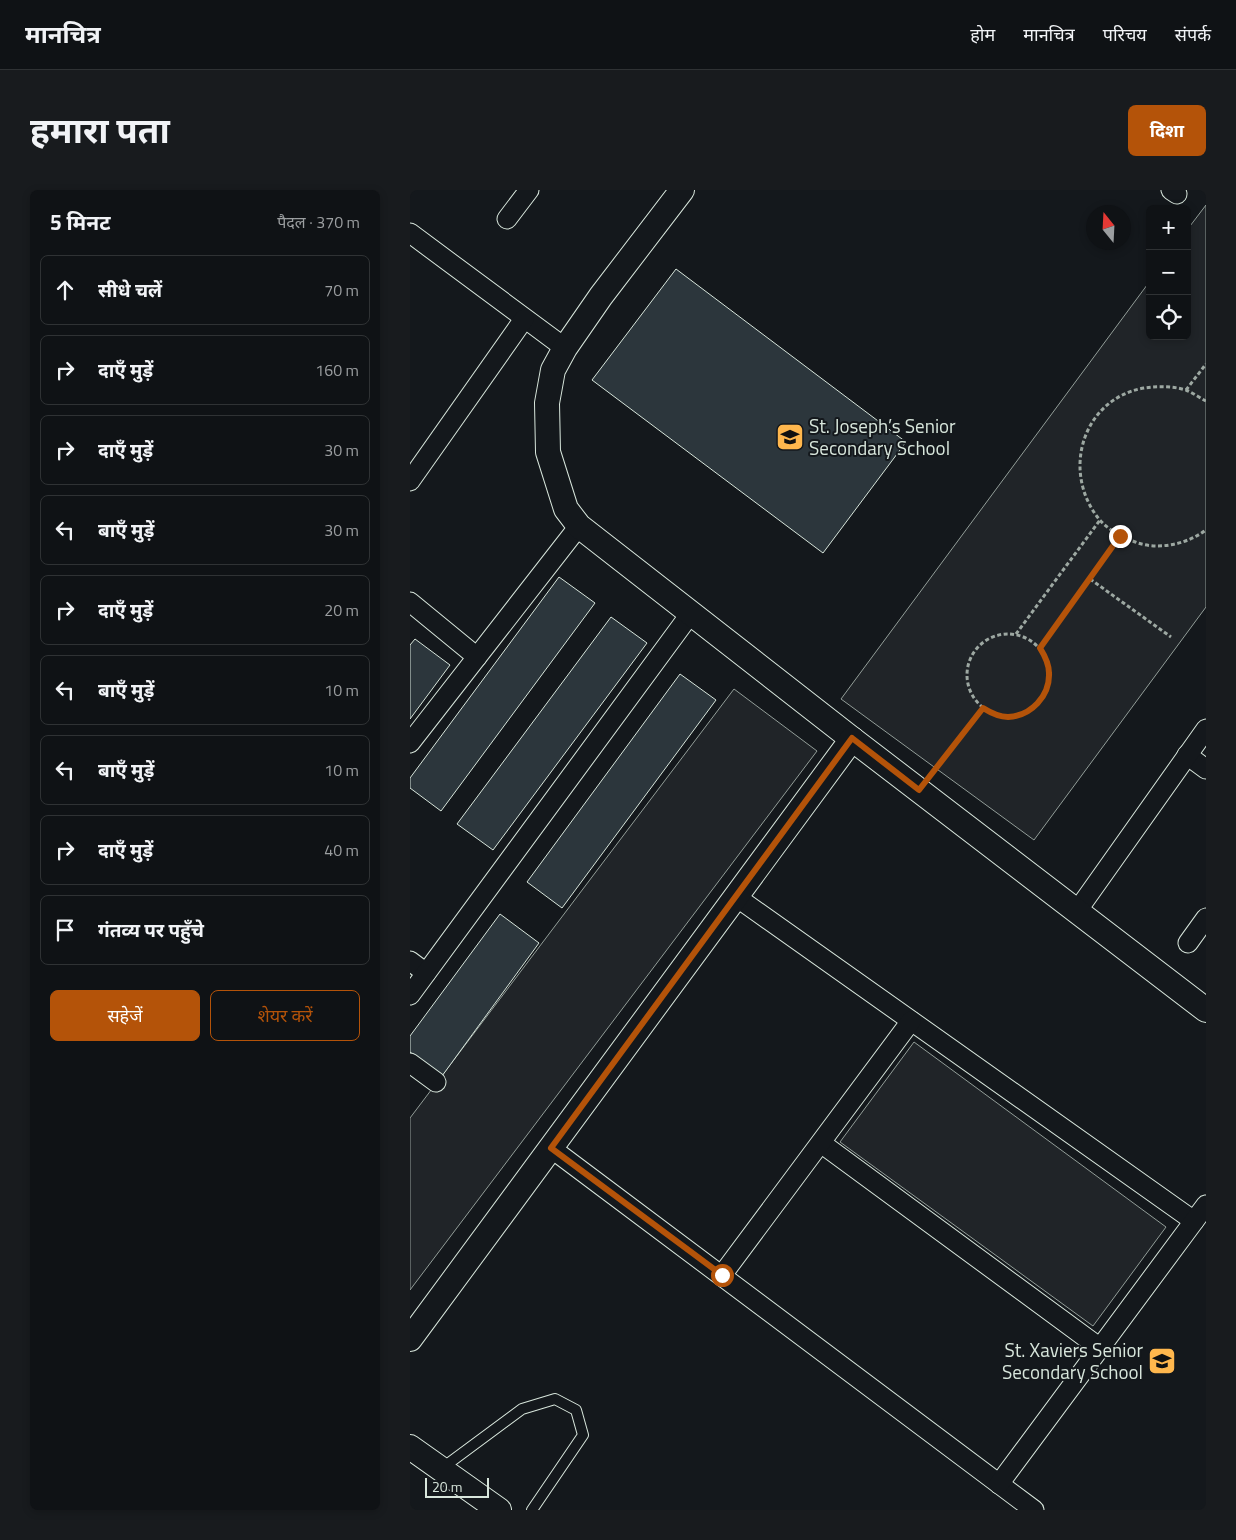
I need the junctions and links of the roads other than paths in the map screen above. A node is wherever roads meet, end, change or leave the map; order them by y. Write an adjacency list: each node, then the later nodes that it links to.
1 (529, 190): 3 (street)
2 (682, 190): 6 (street)
3 (507, 219)
4 (410, 233): 5 (street)
5 (524, 319): 6 (street); 7 (street)
6 (565, 348): 8 (street)
7 (410, 481)
8 (579, 526): 10 (street); 11 (street)
9 (410, 602): 11 (street)
10 (691, 613): 13 (street); 22 (street)
11 (477, 657): 14 (street)
12 (1206, 729): 15 (street)
13 (852, 738): 17 (street); 18 (street)
14 (410, 744)
15 (1187, 755): 16 (street); 18 (street)
16 (1206, 769)
17 (735, 896): 25 (street); 29 (street)
18 (1077, 911): 24 (street)
19 (1206, 918): 20 (street)
20 (1188, 944)
21 (410, 962): 22 (street)
22 (426, 973): 23 (street)
23 (410, 995)
24 (1206, 1010)
25 (911, 1021): 28 (street); 31 (street)
26 (410, 1062): 27 (street)
27 (436, 1082)
28 (821, 1143): 32 (street); 34 (street)
29 (551, 1148): 32 (street); 33 (street)
30 (1206, 1205): 31 (street)
31 (1194, 1221): 34 (street)
32 (722, 1275): 37 (street)
33 (410, 1339)
34 (1100, 1348): 37 (street)
35 (410, 1447): 36 (street)
36 (441, 1469): 38 (street); 39 (lane)
37 (999, 1484): 40 (street)
38 (500, 1510)
39 (532, 1510)
40 (1034, 1510)

